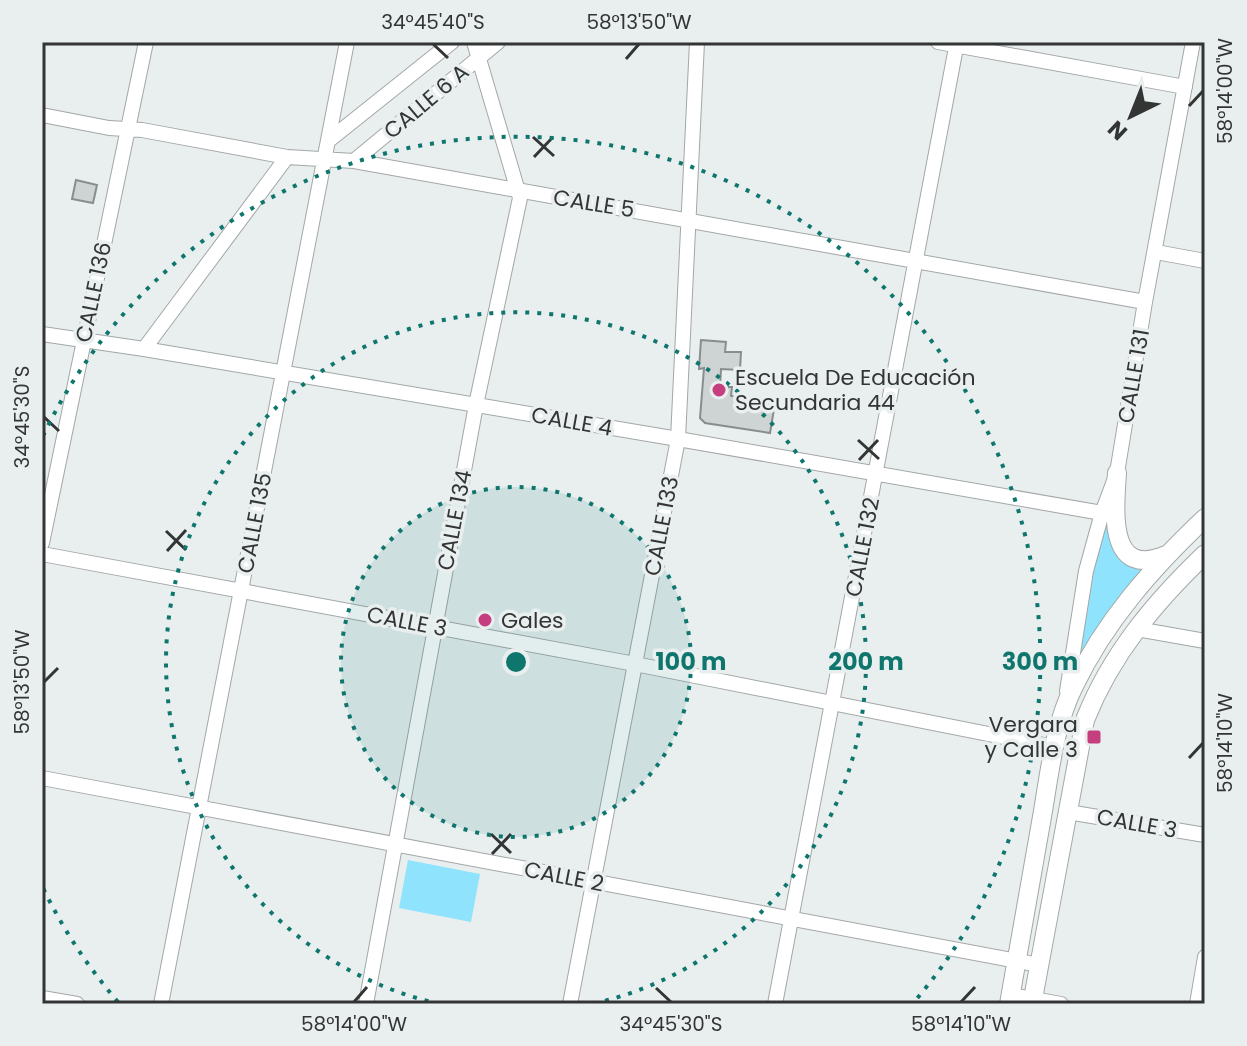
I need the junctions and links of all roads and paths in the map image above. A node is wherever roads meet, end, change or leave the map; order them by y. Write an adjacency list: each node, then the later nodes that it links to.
1 (146, 42): 15 (street, CALLE 136)
2 (347, 42): 16 (street, CALLE 135)
3 (452, 42): 16 (street, CALLE 6 A)
4 (474, 42): 10 (street, CALLE 134)
5 (498, 42): 10 (street, CALLE 6 A)
6 (697, 42): 21 (street, CALLE 133)
7 (938, 42): 9 (street)
8 (1193, 42): 11 (street, CALLE 131)
9 (957, 44): 13 (street); 24 (street, CALLE 132)
10 (479, 58): 19 (street, CALLE 6 A); 20 (street, CALLE 134)
11 (1189, 67): 12 (street); 13 (street, CALLE 131)
12 (1205, 69)
13 (1185, 87): 22 (street, CALLE 131)
14 (42, 115): 15 (street, CALLE 5)
15 (127, 129): 17 (street, CALLE 5); 27 (street, CALLE 136)
16 (328, 141): 18 (street, CALLE 135)
17 (287, 157): 18 (street, CALLE 5); 28 (street)
18 (324, 160): 19 (street, CALLE 5); 29 (street, CALLE 135)
19 (354, 161): 20 (street, CALLE 5)
20 (519, 191): 21 (street, CALLE 5); 30 (street, CALLE 134)
21 (689, 219): 24 (street, CALLE 5); 31 (street, CALLE 133)
22 (1156, 252): 23 (street); 25 (street, CALLE 131)
23 (1205, 261)
24 (916, 262): 25 (street, CALLE 5); 33 (street, CALLE 132)
25 (1145, 302): 32 (street, CALLE 131)
26 (42, 334): 27 (street, CALLE 4)
27 (84, 340): 28 (street, CALLE 4); 36 (street, CALLE 136)
28 (144, 349): 29 (street, CALLE 4)
29 (282, 374): 30 (street, CALLE 4); 40 (street, CALLE 135)
30 (476, 405): 31 (street, CALLE 4); 41 (street, CALLE 134)
31 (678, 439): 33 (street, CALLE 4); 44 (street, CALLE 133)
32 (1117, 473): 34 (street, CALLE 131); 39 (main road)
33 (876, 475): 34 (street, CALLE 4); 45 (street, CALLE 132)
34 (1102, 513): 46 (street, CALLE 131)
35 (1205, 518): 39 (main road)
36 (42, 543)
37 (42, 554): 40 (street, CALLE 3)
38 (1205, 554): 42 (main road)
39 (1166, 555): 46 (main road)
40 (241, 590): 41 (street, CALLE 3); 49 (street, CALLE 135)
41 (434, 626): 44 (street, CALLE 3); 52 (street, CALLE 134)
42 (1137, 629): 43 (street); 50 (main road)
43 (1205, 641)
44 (635, 664): 45 (street, CALLE 3); 53 (street, CALLE 133)
45 (832, 704): 47 (street, CALLE 3); 54 (street, CALLE 132)
46 (1065, 707): 47 (main road)
47 (1054, 747): 56 (main road)
48 (42, 778): 49 (street, CALLE 2)
49 (199, 808): 52 (street, CALLE 2); 62 (street, CALLE 135)
50 (1068, 812): 51 (street, CALLE 3); 57 (main road)
51 (1205, 835)
52 (395, 844): 53 (street, CALLE 2); 63 (street, CALLE 134)
53 (592, 881): 54 (street, CALLE 2); 64 (street, CALLE 133)
54 (793, 919): 56 (street, CALLE 2); 65 (street, CALLE 132)
55 (1205, 957): 67 (street)
56 (1016, 962): 57 (street, CALLE 2); 59 (main road)
57 (1039, 965): 60 (main road)
58 (42, 998): 61 (street)
59 (1010, 1000): 60 (street)
60 (1033, 1002): 66 (street)
61 (77, 1004)
62 (161, 1004)
63 (366, 1004)
64 (570, 1004)
65 (775, 1004)
66 (1061, 1004)
67 (1197, 1004)

